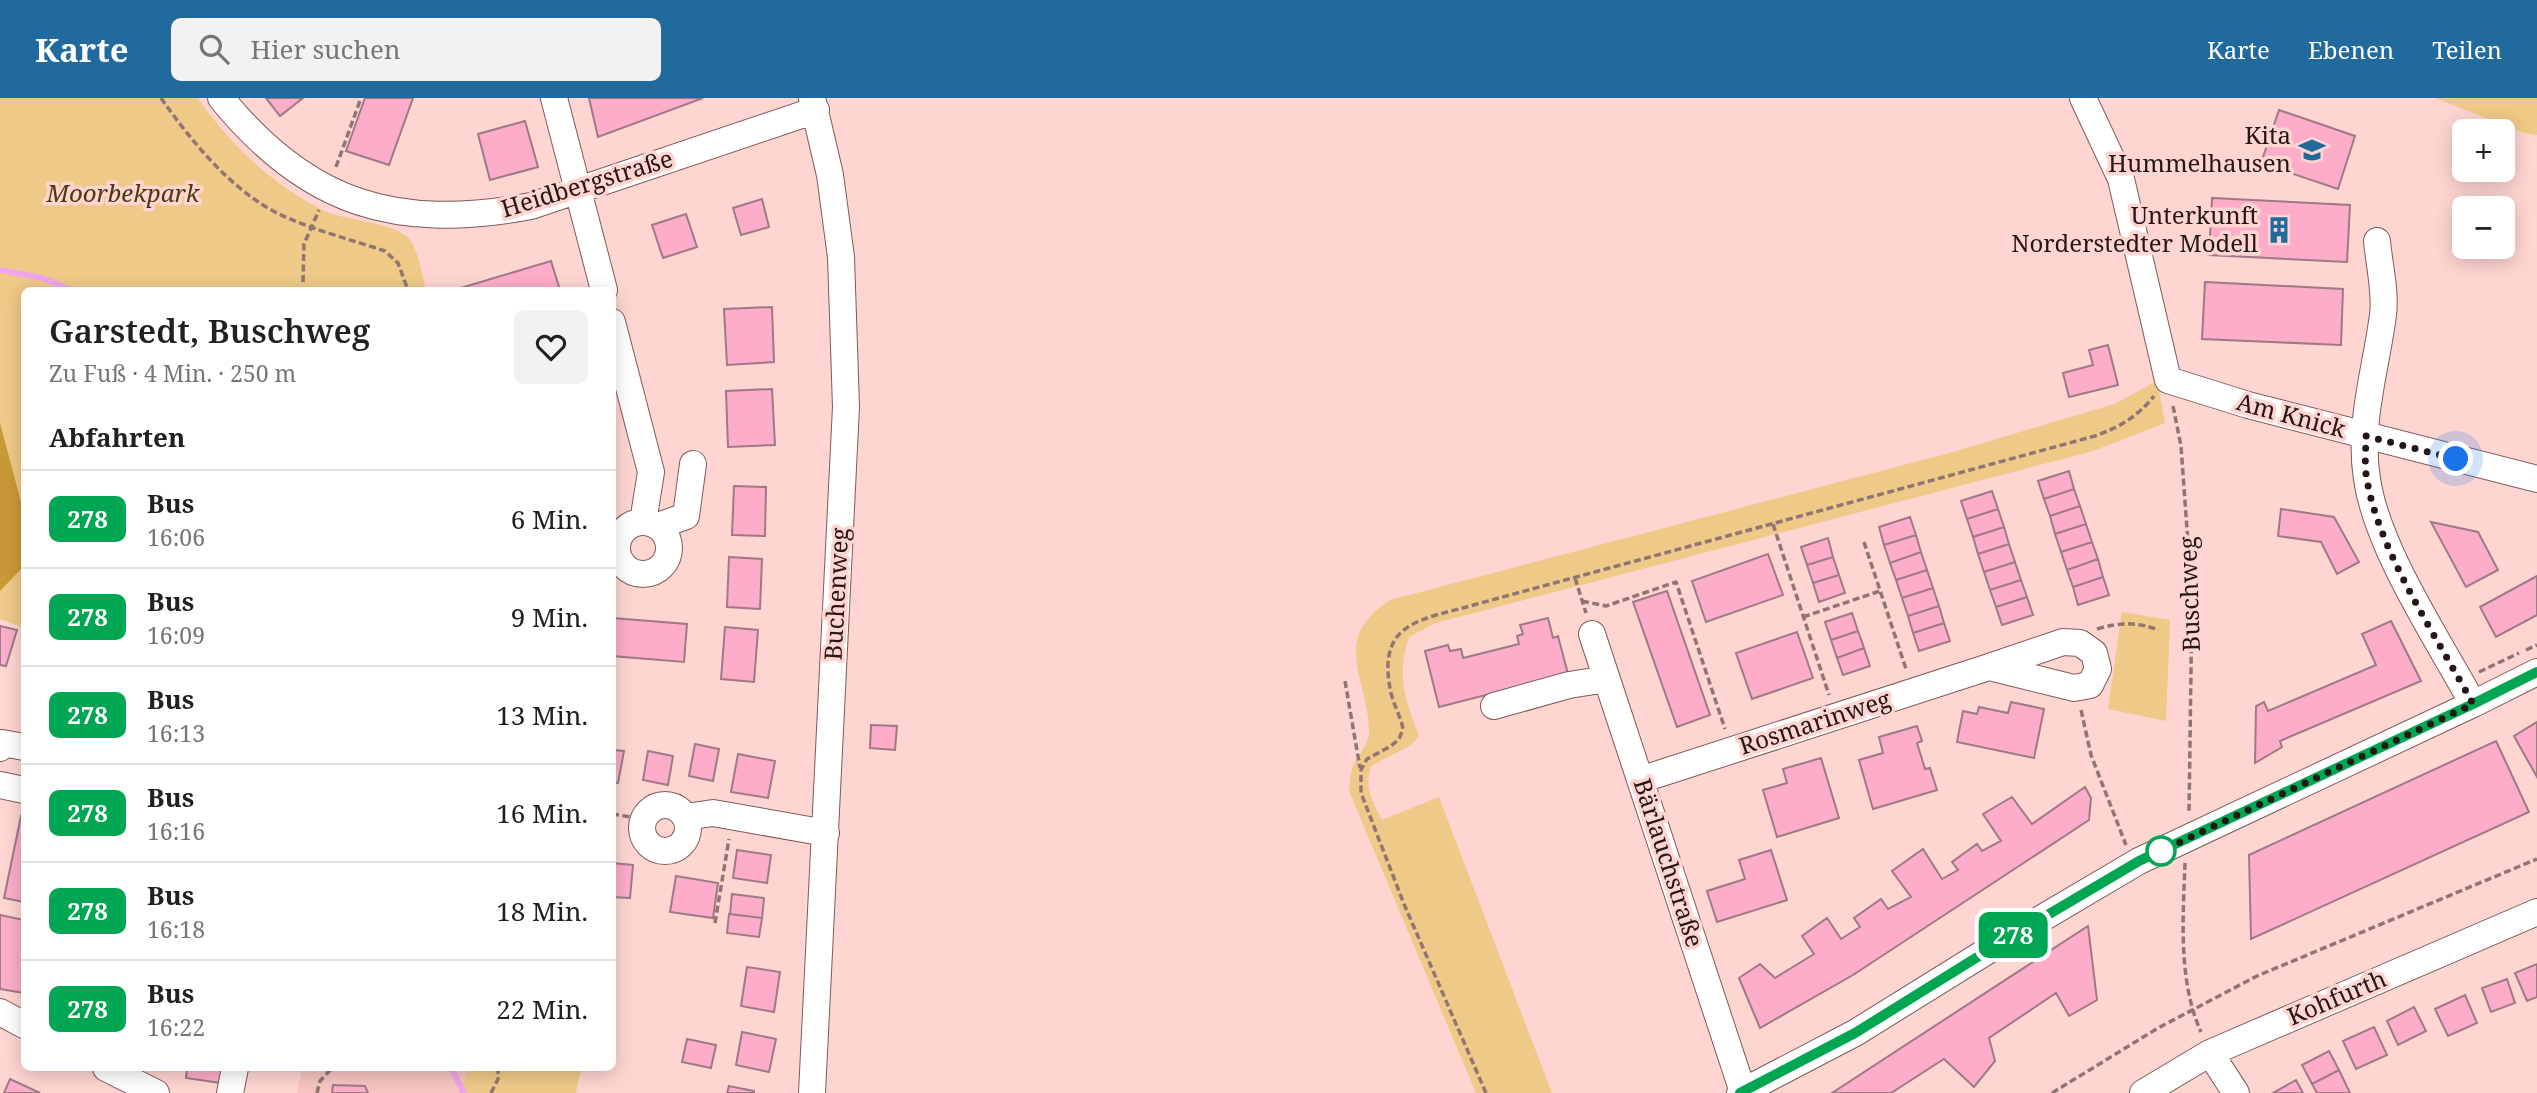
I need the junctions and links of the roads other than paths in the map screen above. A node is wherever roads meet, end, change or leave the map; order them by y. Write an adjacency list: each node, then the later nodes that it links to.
1 (221, 98): 5 (street, Heidbergstraße)
2 (554, 98): 5 (street)
3 (2083, 98): 9 (street, Am Knick)
4 (814, 104): 5 (street, Heidbergstraße); 26 (street, Buchenweg)
5 (578, 191): 7 (street)
6 (2377, 241): 9 (street)
7 (603, 287)
8 (616, 337): 12 (street)
9 (2366, 436): 11 (street, Am Knick); 18 (street)
10 (693, 464): 12 (street)
11 (2537, 479)
12 (634, 525): 13 (street); 13 (street)
13 (619, 572)
14 (1592, 634): 17 (street, Bärlauchstraße)
15 (1989, 667): 15 (street, Rosmarinweg); 22 (street, Rosmarinweg)
16 (2537, 672): 18 (street)
17 (1607, 680): 19 (street); 22 (street, Bärlauchstraße)
18 (2467, 693): 33 (street)
19 (1494, 706)
20 (21, 746): 21 (street)
21 (0, 748)
22 (1640, 780): 33 (street, Bärlauchstraße)
23 (0, 786): 24 (street)
24 (21, 790)
25 (686, 817): 25 (street); 26 (street)
26 (826, 833): 36 (street, Buchenweg)
27 (2537, 912): 30 (street, Kohfurth)
28 (0, 1012): 29 (street)
29 (21, 1023)
30 (2210, 1053): 37 (street, Kohfurth); 38 (street)
31 (234, 1071): 35 (street)
32 (116, 1079): 34 (street)
33 (1742, 1092)
34 (156, 1093)
35 (230, 1093)
36 (811, 1093)
37 (2143, 1093)
38 (2236, 1093)

